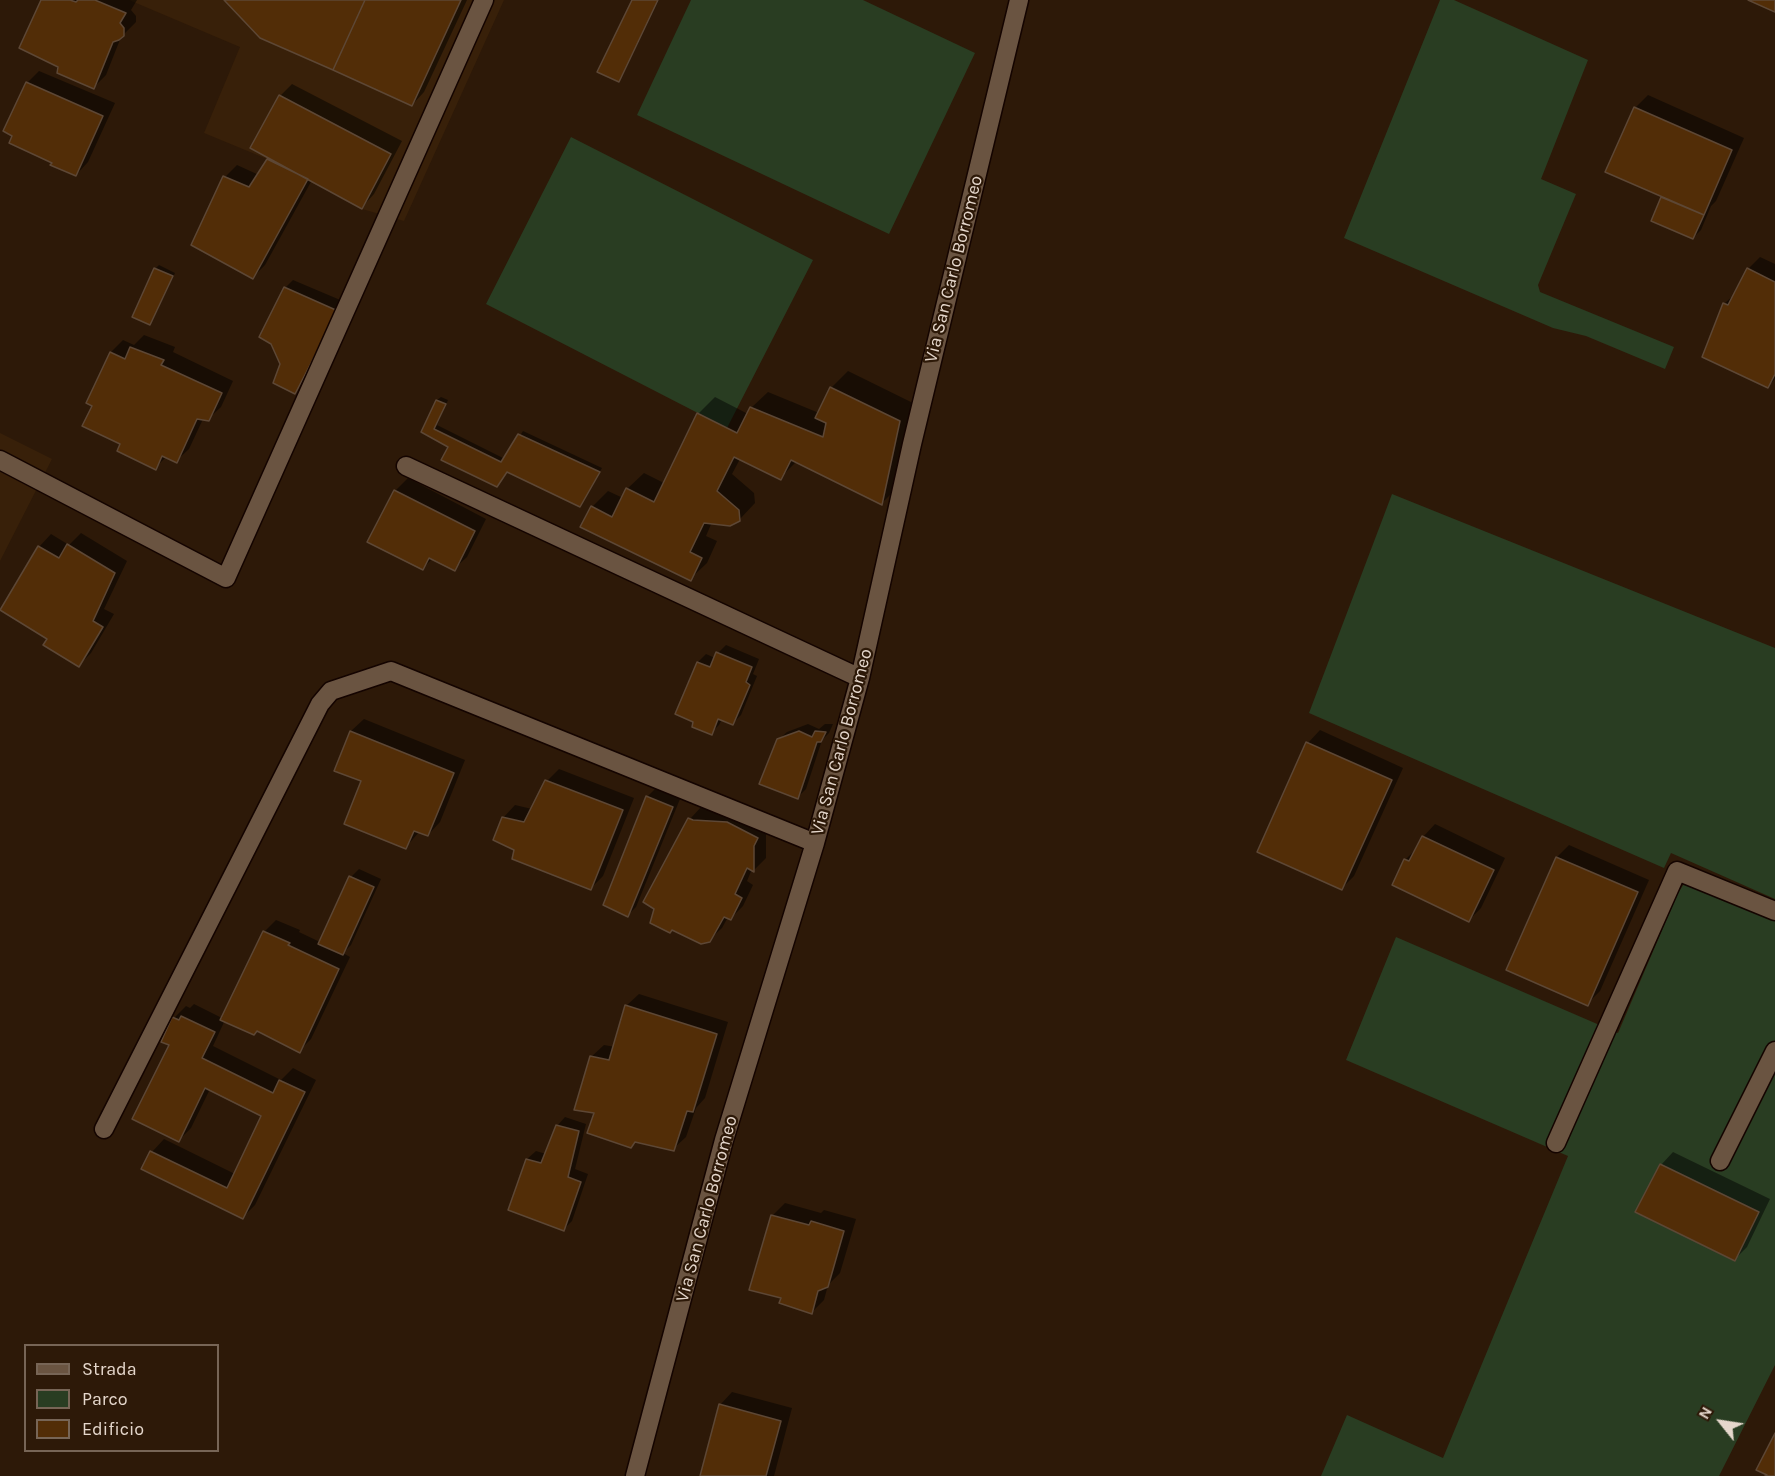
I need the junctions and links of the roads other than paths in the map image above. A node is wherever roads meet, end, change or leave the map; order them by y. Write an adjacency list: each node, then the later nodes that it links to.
1 (484, 0): 3 (street)
2 (1019, 0): 5 (street, Via San Carlo Borromeo)
3 (0, 460)
4 (406, 466): 5 (street)
5 (860, 678): 6 (street, Via San Carlo Borromeo)
6 (815, 843): 9 (street); 12 (street, Via San Carlo Borromeo)
7 (1775, 911): 10 (street)
8 (1775, 1051): 11 (street)
9 (104, 1129)
10 (1556, 1143)
11 (1720, 1161)
12 (635, 1476)

